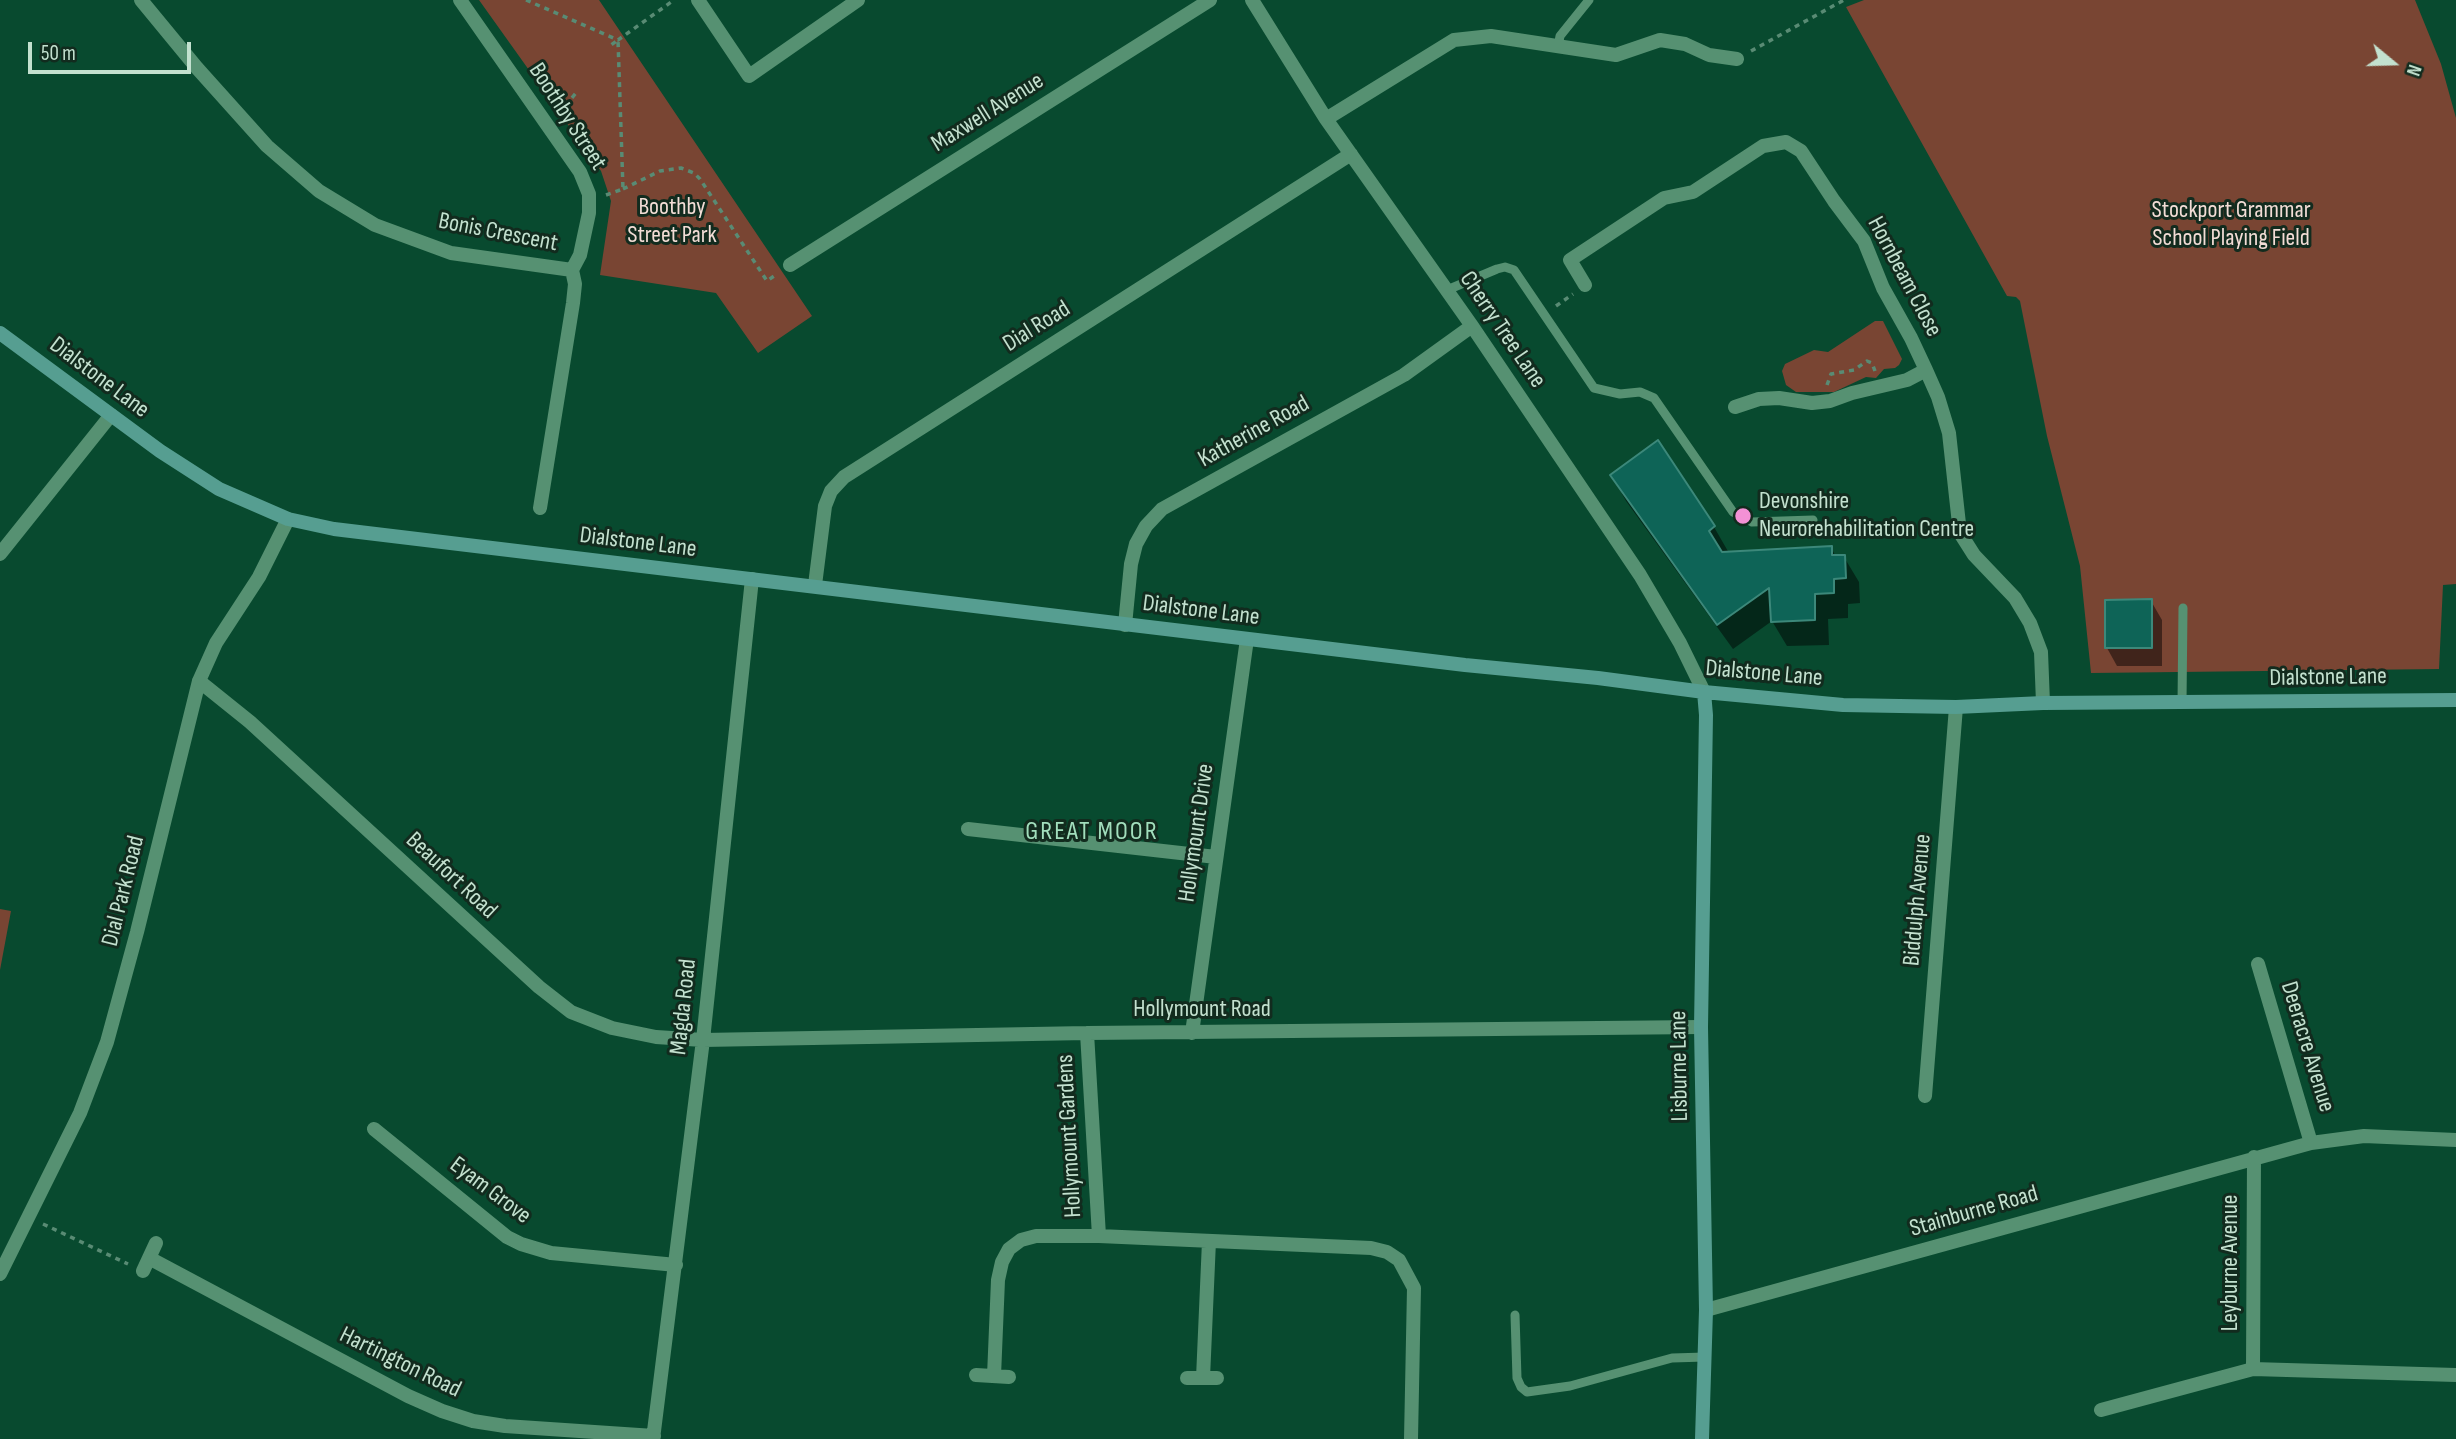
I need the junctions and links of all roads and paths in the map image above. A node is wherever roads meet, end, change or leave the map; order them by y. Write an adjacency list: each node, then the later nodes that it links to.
1 (141, 0): 22 (street, Bonis Crescent)
2 (460, 0): 17 (street, Boothby Street)
3 (526, 0): 11 (path)
4 (674, 0): 11 (path)
5 (698, 0): 6 (street)
6 (858, 0)
7 (1210, 0): 21 (street, Maxwell Avenue)
8 (1252, 0): 16 (street, Cherry Tree Lane)
9 (1589, 0): 13 (lane)
10 (1844, 0): 14 (path)
11 (618, 40): 12 (path); 19 (path)
12 (611, 45)
13 (1558, 47): 14 (street); 16 (street)
14 (1737, 59)
15 (576, 93): 17 (path)
16 (1326, 119): 18 (street, Cherry Tree Lane)
17 (549, 125): 20 (street, Boothby Street)
18 (1351, 154): 24 (street, Cherry Tree Lane); 36 (street, Dial Road)
19 (623, 188): 20 (path); 21 (path)
20 (589, 194): 22 (street, Boothby Street)
21 (790, 265)
22 (572, 270): 31 (street, Bonis Crescent)
23 (1585, 285): 25 (path); 28 (street, Hornbeam Close)
24 (1447, 290): 25 (lane); 26 (street, Cherry Tree Lane)
25 (1543, 315): 33 (lane)
26 (1472, 326): 38 (street, Katherine Road); 41 (street, Cherry Tree Lane)
27 (0, 332): 30 (street, Dialstone Lane)
28 (1926, 370): 29 (street); 43 (street, Hornbeam Close)
29 (1735, 407)
30 (111, 415): 32 (street, Dialstone Lane); 34 (street)
31 (540, 508)
32 (288, 519): 35 (street, Dialstone Lane); 40 (street, Dial Park Road)
33 (1814, 520)
34 (0, 554)
35 (752, 579): 36 (street, Dialstone Lane); 52 (street, Magda Road)
36 (815, 585): 38 (street, Dialstone Lane)
37 (2183, 608): 44 (lane)
38 (1125, 625): 39 (street, Dialstone Lane)
39 (1247, 639): 41 (street, Dialstone Lane); 47 (street, Hollymount Drive)
40 (199, 681): 52 (street, Beaufort Road); 58 (street, Dial Park Road)
41 (1704, 692): 45 (street, Dialstone Lane); 49 (street, Lisburne Lane)
42 (2456, 700): 44 (street, Dialstone Lane)
43 (2043, 703): 44 (street, Dialstone Lane); 45 (street, Dialstone Lane)
44 (2182, 703)
45 (1956, 707): 53 (street, Biddulph Avenue)
46 (968, 829): 47 (street)
47 (1216, 857): 51 (street, Hollymount Drive)
48 (2258, 964): 56 (street, Deeracre Avenue)
49 (1701, 1027): 51 (street, Hollymount Road); 65 (street, Lisburne Lane)
50 (1087, 1033): 51 (street, Hollymount Road); 52 (street, Hollymount Road); 59 (street, Hollymount Gardens)
51 (1192, 1033)
52 (704, 1040): 63 (street, Magda Road)
53 (1925, 1096)
54 (374, 1129): 63 (street, Eyam Grove)
55 (2456, 1140): 56 (street, Stainburne Road)
56 (2311, 1143): 57 (street, Stainburne Road)
57 (2254, 1157): 65 (street, Stainburne Road); 68 (street, Leyburne Avenue)
58 (30, 1217): 62 (path); 64 (street, Dial Park Road)
59 (1099, 1236): 60 (street, Hollymount Gardens); 69 (street, Hollymount Gardens)
60 (1209, 1241): 71 (street); 74 (street, Hollymount Gardens)
61 (156, 1243): 62 (street)
62 (146, 1264): 73 (street, Hartington Road)
63 (676, 1265): 73 (street, Magda Road)
64 (0, 1274)
65 (1706, 1310): 67 (street, Lisburne Lane)
66 (1515, 1315): 67 (lane)
67 (1705, 1357): 75 (street, Lisburne Lane)
68 (2253, 1369): 70 (street); 72 (street)
69 (976, 1375)
70 (2456, 1375)
71 (1187, 1378)
72 (2101, 1410)
73 (653, 1438)
74 (1411, 1439)
75 (1702, 1439)

